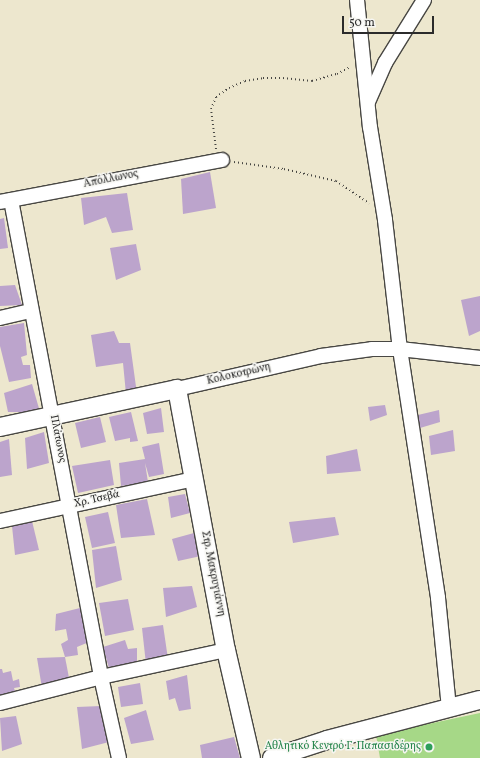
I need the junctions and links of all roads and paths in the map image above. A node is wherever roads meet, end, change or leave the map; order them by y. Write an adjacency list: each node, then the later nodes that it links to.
1 (357, 0): 3 (street)
2 (424, 0): 4 (street)
3 (364, 59): 4 (street); 5 (path)
4 (368, 102): 7 (street)
5 (222, 160): 6 (street, Απόλλωνος); 7 (path)
6 (6, 201): 8 (street, Πλάτωνος)
7 (385, 220): 10 (street)
8 (31, 311): 9 (street); 13 (street, Πλάτωνος)
9 (0, 318)
10 (400, 349): 11 (street, Κολοκοτρώνη); 12 (street, Κολοκοτρώνη); 22 (street)
11 (480, 358)
12 (177, 389): 13 (street, Κολοκοτρώνη); 15 (street, Στρ. Μακρυγιάννη)
13 (52, 415): 14 (street, Κολοκοτρώνη); 16 (street, Πλάτωνος)
14 (0, 427)
15 (194, 479): 16 (street, Χρ. Τσεβά); 18 (street, Στρ. Μακρυγιάννη)
16 (70, 506): 17 (street, Χρ. Τσεβά); 19 (street, Πλάτωνος)
17 (0, 521)
18 (226, 650): 19 (street); 24 (street, Στρ. Μακρυγιάννη)
19 (101, 677): 21 (street); 23 (street, Πλάτωνος)
20 (480, 700): 22 (street)
21 (0, 703)
22 (449, 708): 25 (street)
23 (120, 758)
24 (251, 758)
25 (272, 758)

